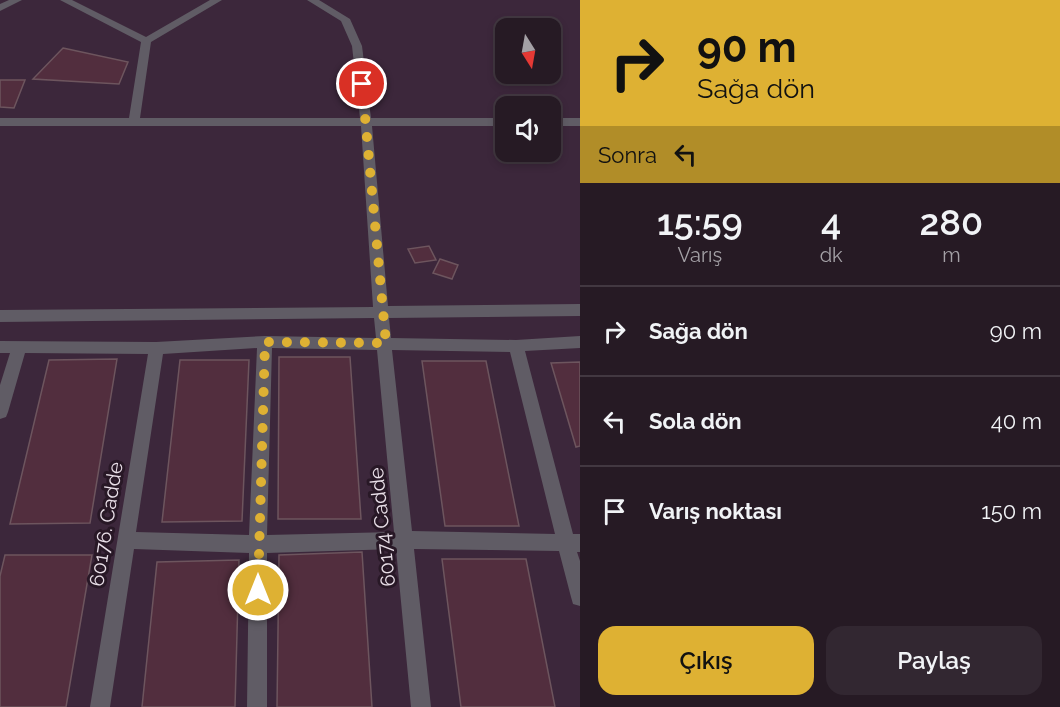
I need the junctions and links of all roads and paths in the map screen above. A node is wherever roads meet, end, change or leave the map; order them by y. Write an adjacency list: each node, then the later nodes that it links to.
1 (17, 0): 5 (street)
2 (65, 0): 6 (street)
3 (217, 0): 6 (street)
4 (312, 0): 9 (street, 60174 Cadde)
5 (0, 8)
6 (146, 41): 8 (street)
7 (0, 122): 8 (street)
8 (134, 122): 9 (street)
9 (366, 122): 10 (street); 14 (street, 60174 Cadde)
10 (495, 122)
11 (561, 122): 12 (street)
12 (580, 122)
13 (580, 310): 14 (street)
14 (381, 312): 15 (street); 18 (street, 60174 Cadde)
15 (0, 316)
16 (265, 342): 18 (street); 22 (street); 27 (street)
17 (580, 342): 19 (street)
18 (386, 343): 19 (street); 25 (street, 60174 Cadde)
19 (516, 346): 26 (street)
20 (0, 347): 21 (street)
21 (19, 347): 22 (street); 23 (street)
22 (156, 348): 24 (street, 60176. Cadde)
23 (0, 412)
24 (126, 540): 27 (street); 29 (street, 60176. Cadde)
25 (406, 540): 26 (street); 27 (street); 31 (street, 60174 Cadde)
26 (574, 543): 28 (street)
27 (258, 544): 30 (street)
28 (580, 597)
29 (100, 707)
30 (257, 707)
31 (421, 707)

